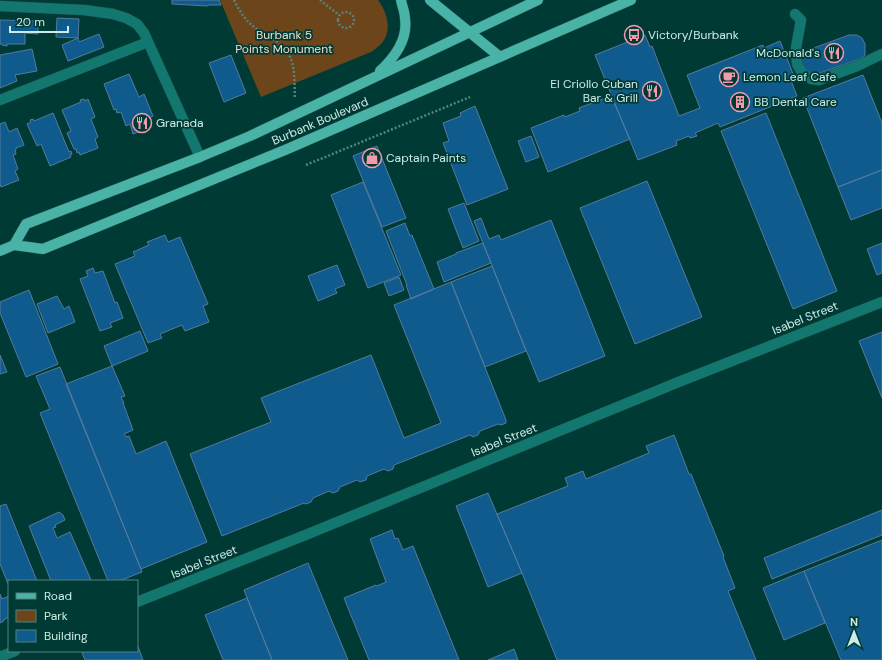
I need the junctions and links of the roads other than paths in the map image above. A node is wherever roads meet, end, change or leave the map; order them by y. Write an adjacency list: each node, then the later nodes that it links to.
1 (401, 0): 11 (main road)
2 (430, 0): 7 (main road)
3 (538, 0): 7 (main road, Burbank Boulevard)
4 (631, 0): 10 (main road, Burbank Boulevard)
5 (0, 6): 8 (street)
6 (795, 14): 9 (street)
7 (470, 32): 10 (main road); 11 (main road, Burbank Boulevard)
8 (148, 42): 12 (street); 13 (street)
9 (882, 54)
10 (500, 57): 14 (main road, Burbank Boulevard)
11 (374, 77): 13 (main road, Burbank Boulevard)
12 (0, 100)
13 (200, 157): 14 (main road, Burbank Boulevard)
14 (14, 245): 15 (main road)
15 (0, 251)
16 (882, 302): 17 (street, Isabel Street)
17 (138, 602)
18 (12, 652): 19 (street)
19 (0, 657)

